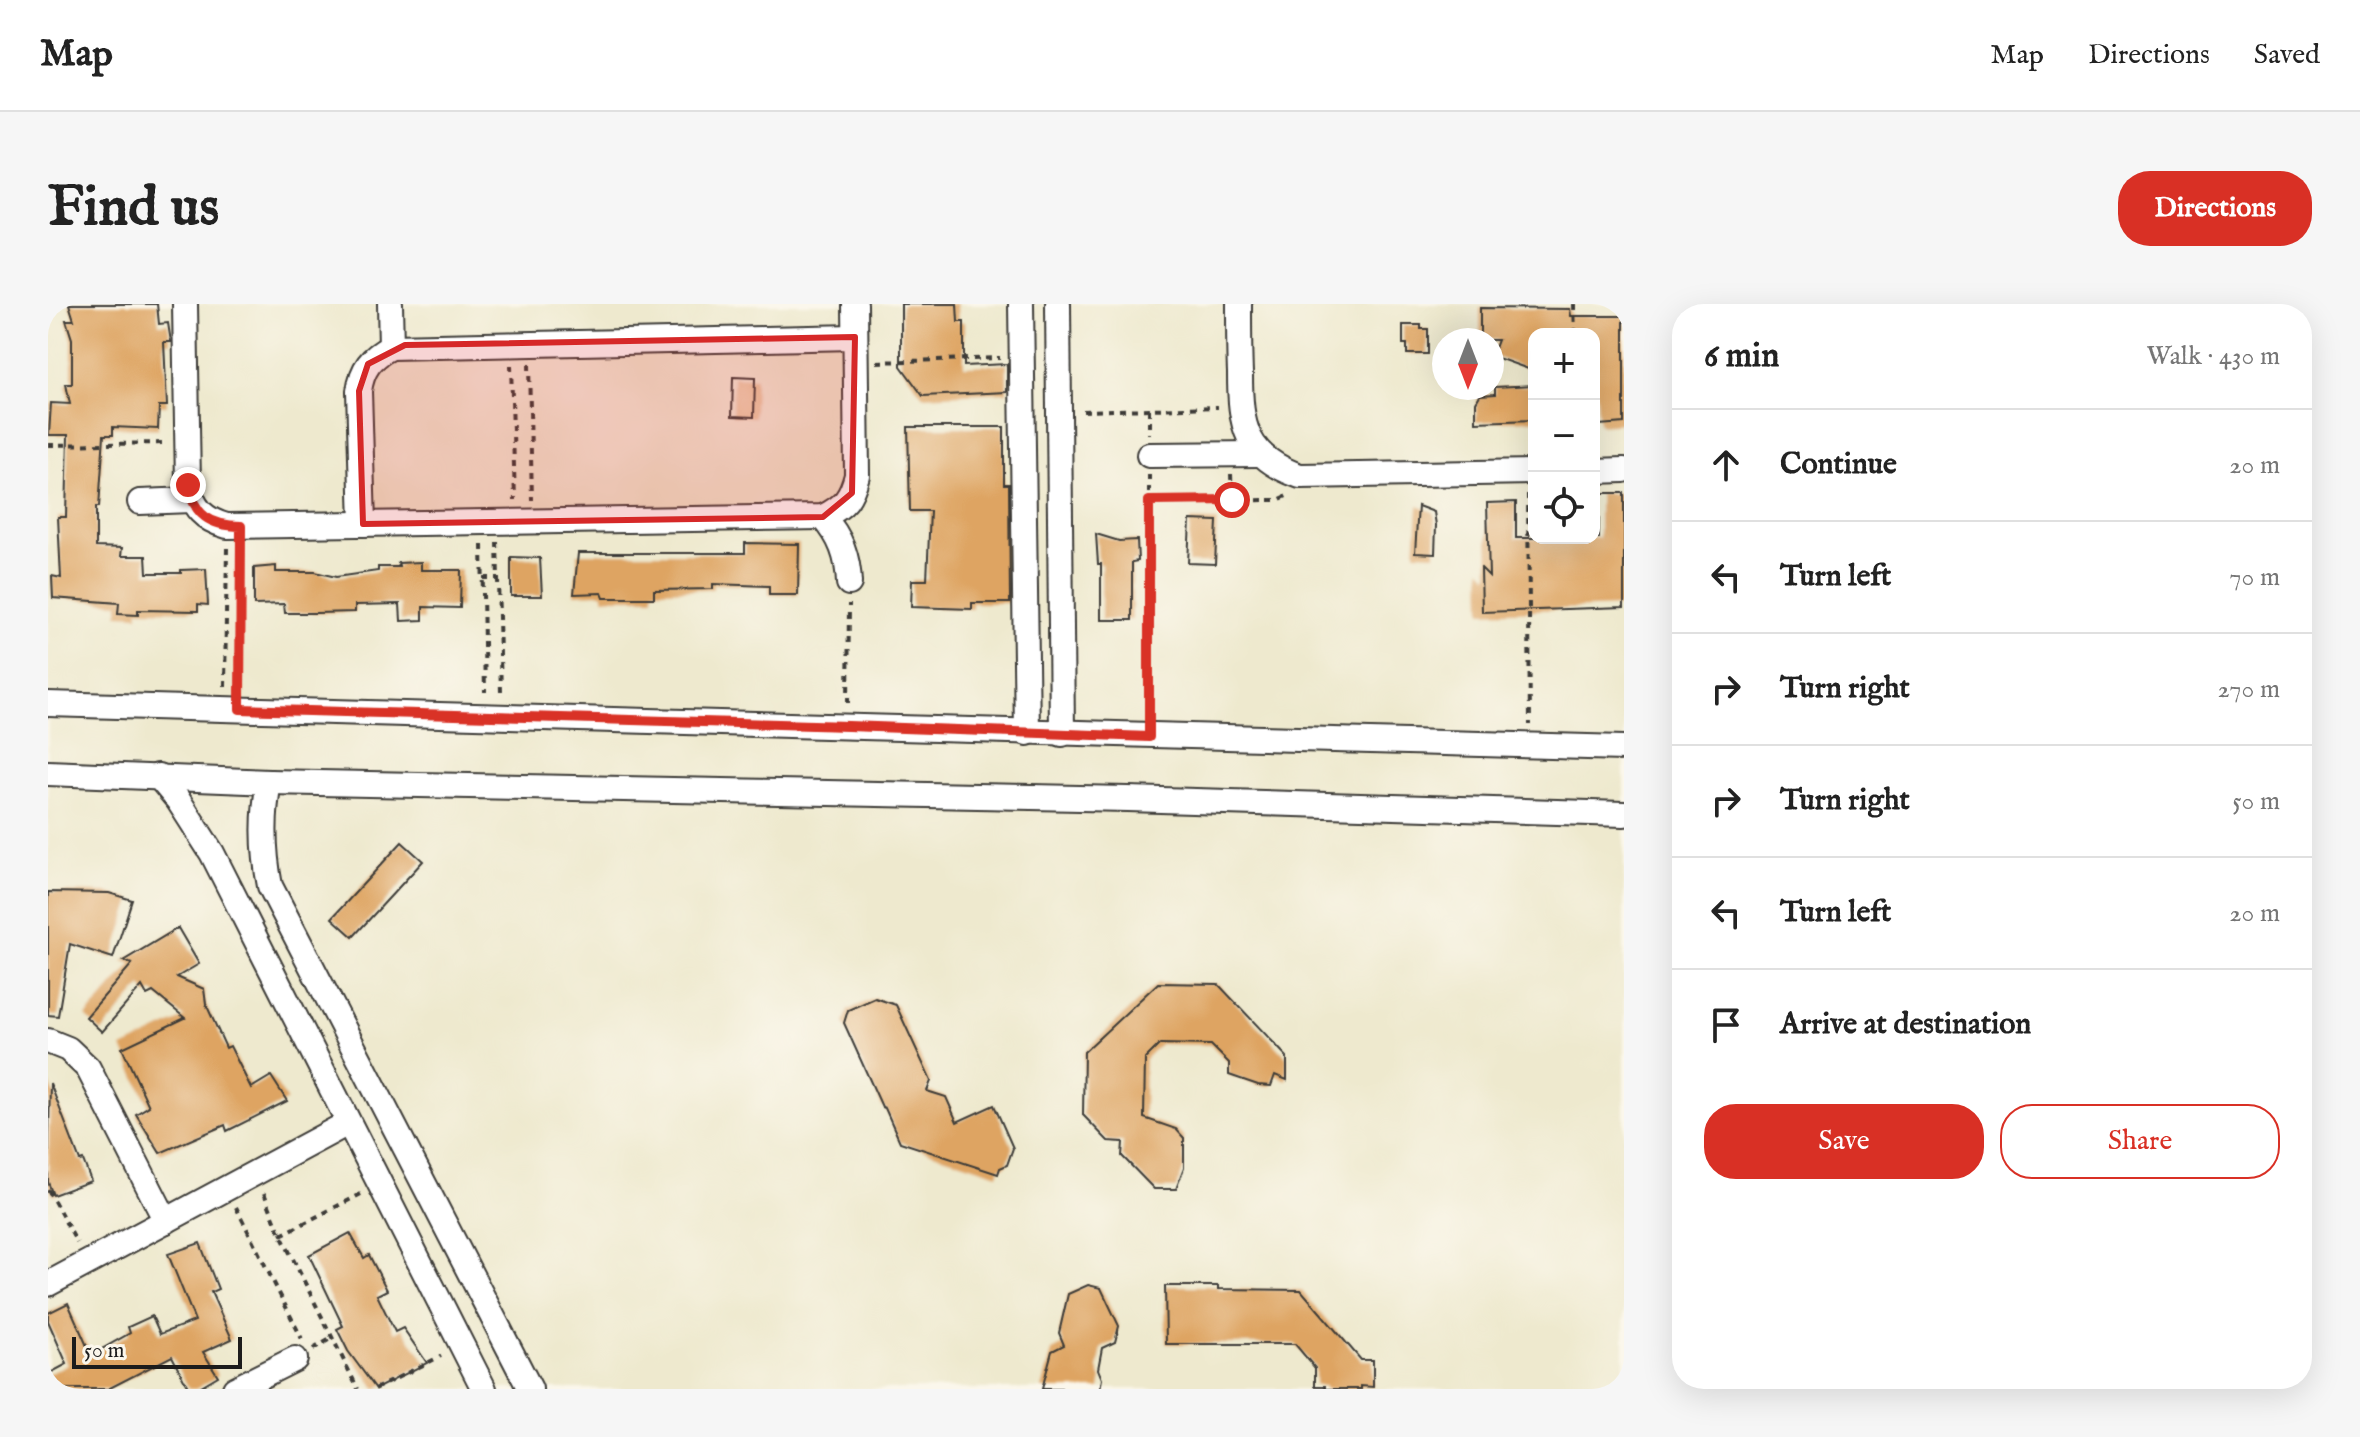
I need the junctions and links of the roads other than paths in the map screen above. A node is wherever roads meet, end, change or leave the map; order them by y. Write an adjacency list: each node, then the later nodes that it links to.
1 (185, 304): 14 (street)
2 (390, 304): 8 (street)
3 (855, 304): 7 (street)
4 (1021, 304): 20 (street)
5 (1058, 304): 21 (street)
6 (1239, 304): 9 (street)
7 (855, 337): 8 (street); 16 (street)
8 (391, 347): 17 (street)
9 (1260, 454): 10 (street); 13 (street)
10 (1149, 455)
11 (1624, 470): 12 (street)
12 (1600, 471)
13 (1528, 472)
14 (191, 500): 15 (street); 17 (street)
15 (140, 502)
16 (823, 517): 17 (street); 18 (street)
17 (363, 524)
18 (849, 583)
19 (48, 704): 20 (street)
20 (1027, 733): 21 (street)
21 (1062, 734): 22 (street)
22 (1624, 748)
23 (48, 773): 24 (street)
24 (158, 776): 25 (street); 29 (street)
25 (269, 782): 26 (street); 27 (street)
26 (1624, 814)
27 (344, 1031): 29 (street); 36 (street)
28 (48, 1041): 31 (street)
29 (311, 1049): 30 (street)
30 (348, 1123): 31 (street); 35 (street)
31 (166, 1221): 32 (street)
32 (48, 1284)
33 (302, 1355): 34 (street)
34 (235, 1389)
35 (484, 1389)
36 (530, 1389)

